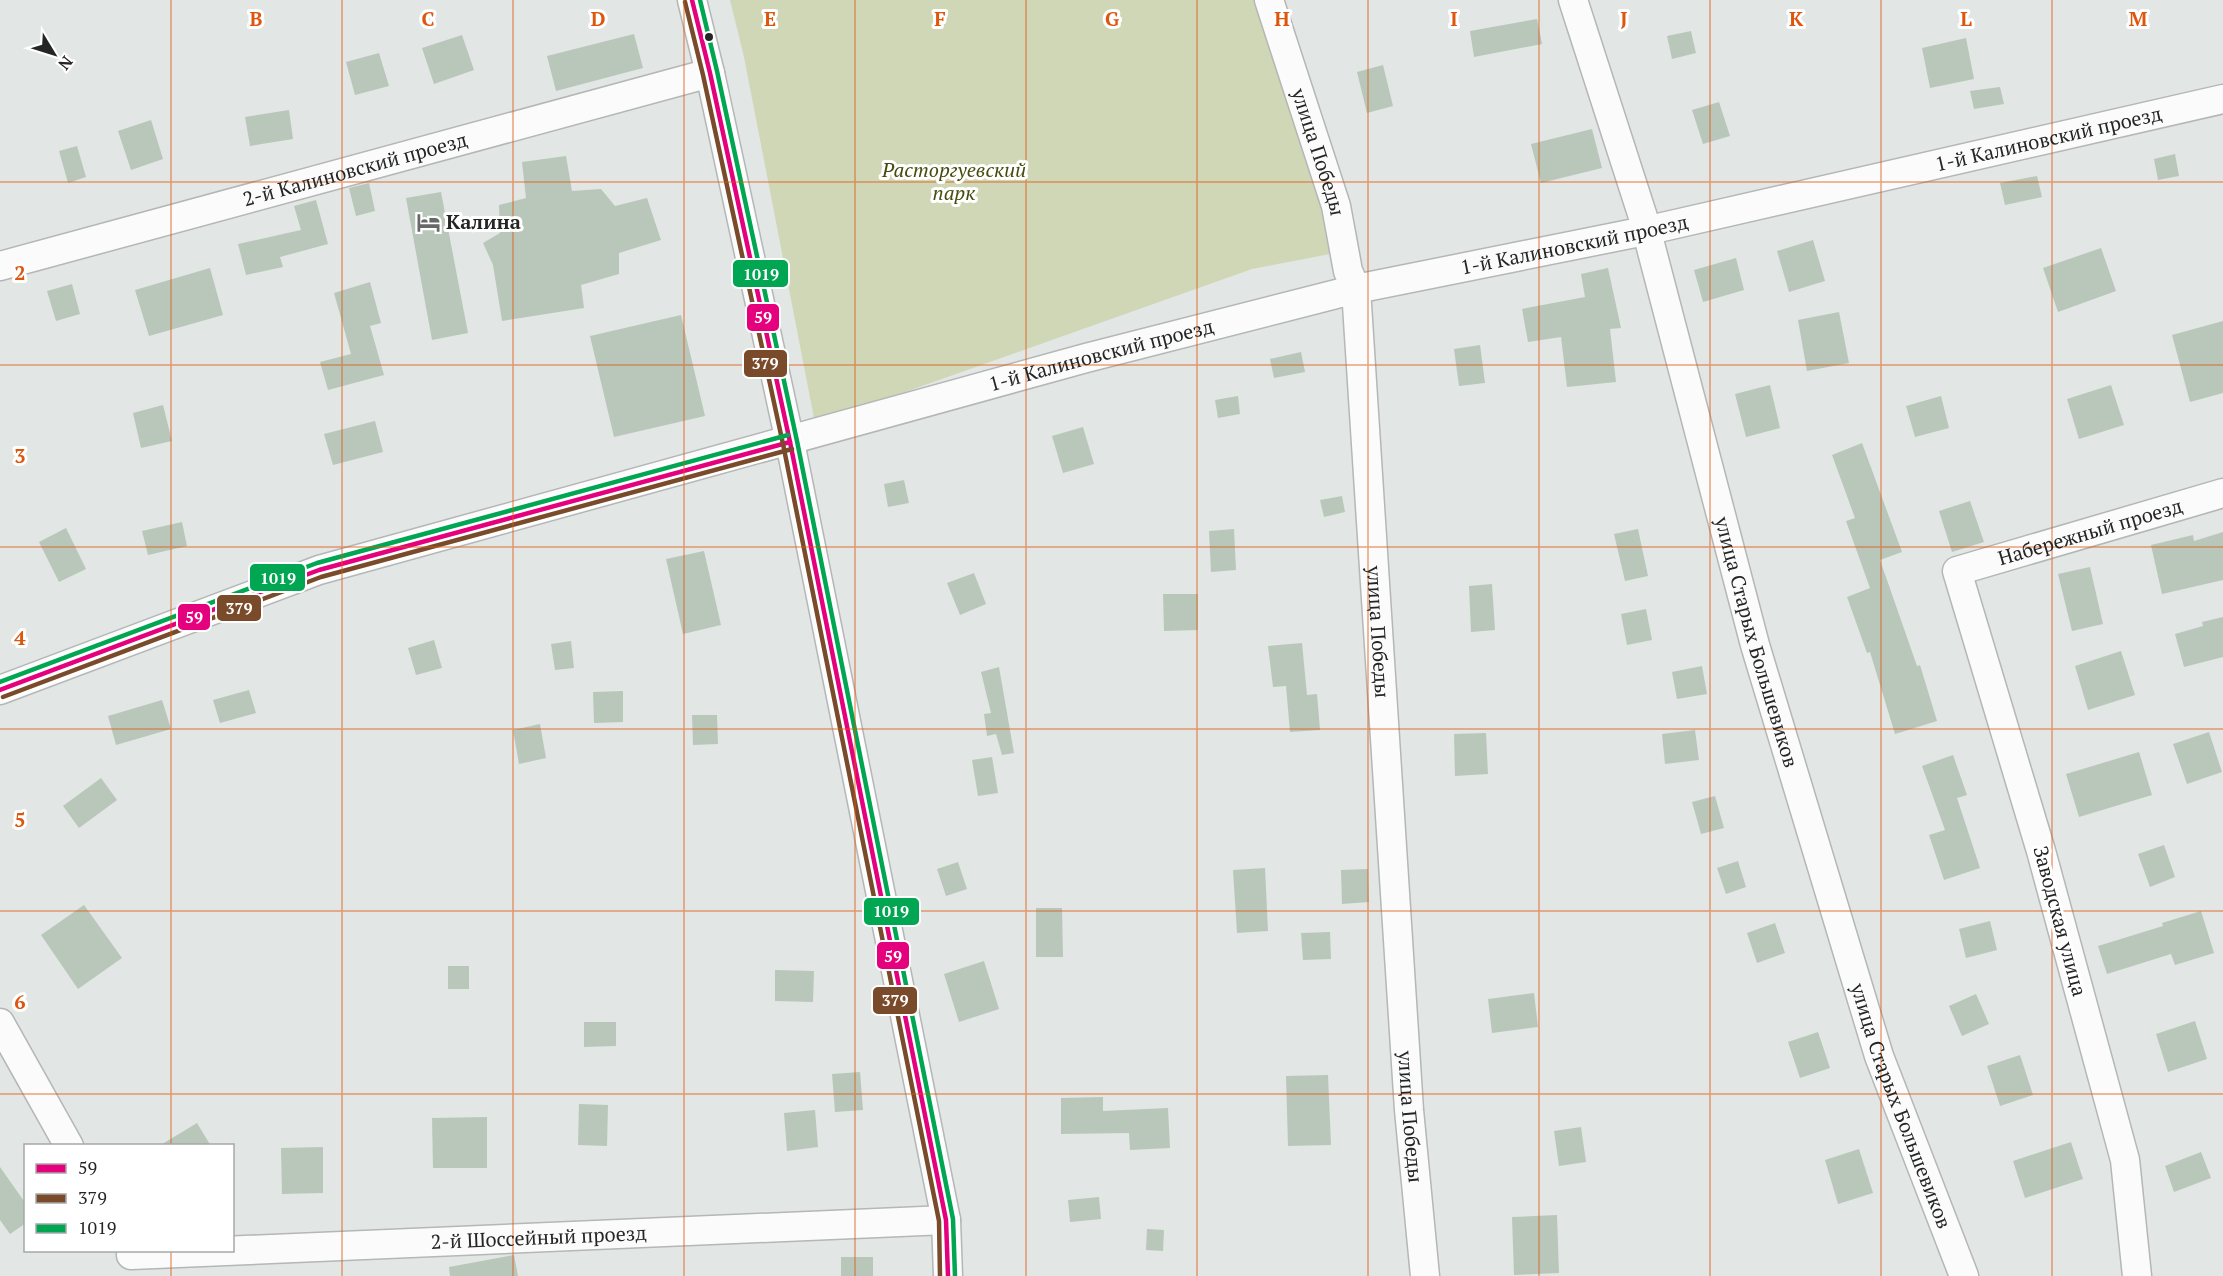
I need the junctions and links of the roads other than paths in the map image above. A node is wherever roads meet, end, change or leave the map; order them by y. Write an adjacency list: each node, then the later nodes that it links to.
1 (692, 0): 4 (street)
2 (1269, 0): 8 (street, улица Победы)
3 (1573, 0): 6 (street, улица Старых Большевиков)
4 (710, 73): 7 (street, 2-й Калиновский проезд); 9 (street)
5 (2223, 99): 6 (street, 1-й Калиновский проезд)
6 (1645, 231): 8 (street, 1-й Калиновский проезд); 19 (street, улица Старых Большевиков)
7 (0, 266)
8 (1356, 289): 9 (street, 1-й Калиновский проезд); 18 (street, улица Победы)
9 (790, 442): 12 (street, 1-й Калиновский проезд); 15 (street)
10 (2223, 493): 11 (street, Набережный проезд)
11 (1957, 571): 20 (street, Заводская улица)
12 (0, 690)
13 (0, 1023): 14 (street)
14 (68, 1144)
15 (946, 1220): 16 (street, 2-й Шоссейный проезд); 17 (street)
16 (134, 1260)
17 (948, 1276)
18 (1425, 1276)
19 (1964, 1276)
20 (2137, 1276)

